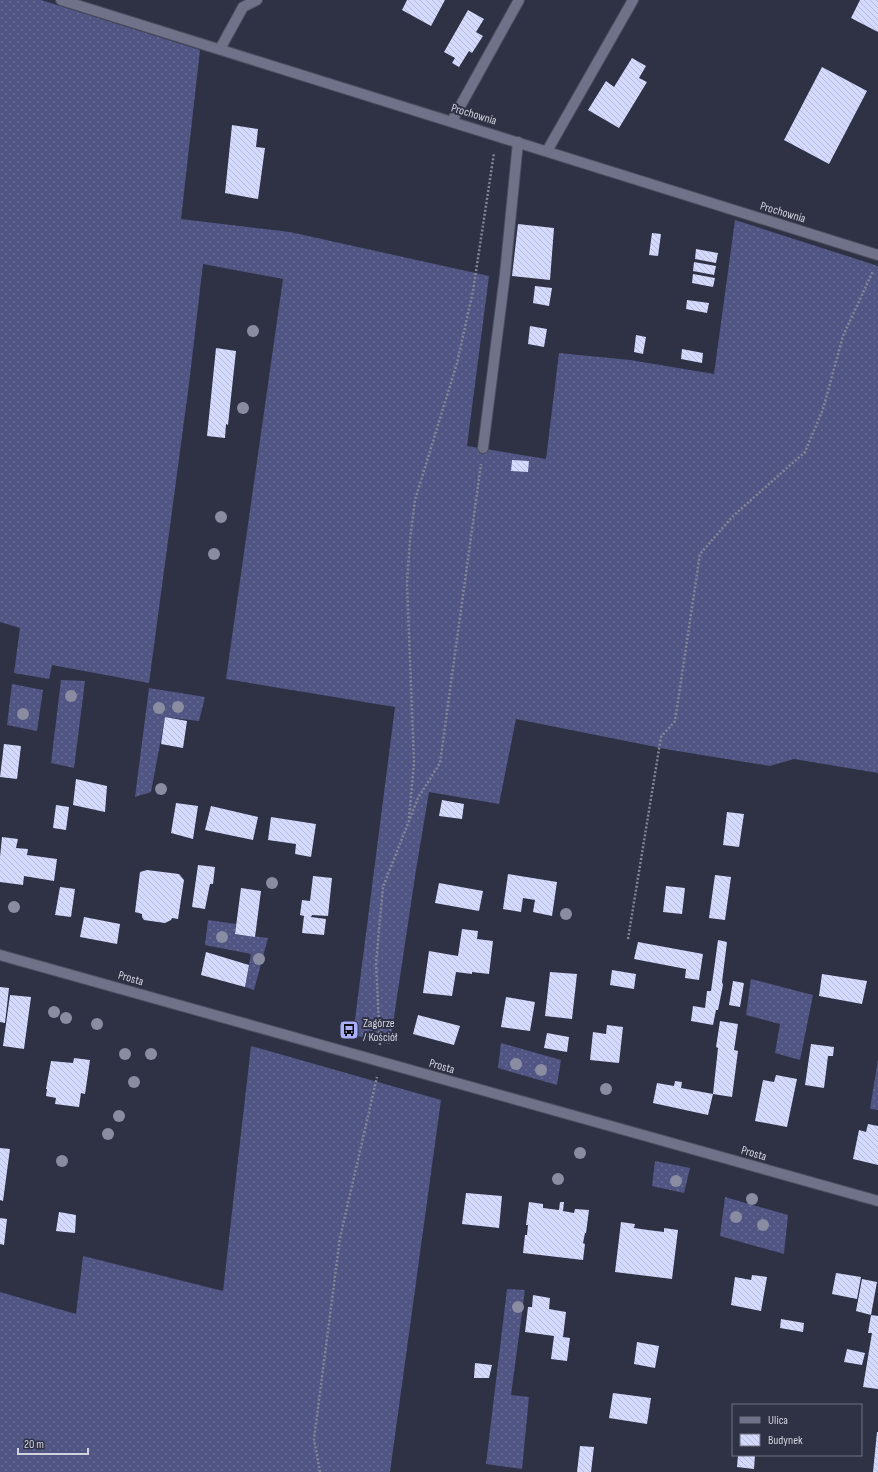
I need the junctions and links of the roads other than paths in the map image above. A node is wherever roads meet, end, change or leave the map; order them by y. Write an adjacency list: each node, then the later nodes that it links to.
1 (61, 0): 5 (street, Prochownia)
2 (257, 0): 5 (street)
3 (519, 0): 6 (street)
4 (633, 0): 8 (street)
5 (220, 49): 6 (street, Prochownia)
6 (452, 121): 7 (street, Prochownia)
7 (518, 142): 8 (street, Prochownia); 10 (street)
8 (547, 151): 9 (street, Prochownia)
9 (878, 255)
10 (483, 448)
11 (0, 955): 12 (street, Prosta)
12 (878, 1201)

